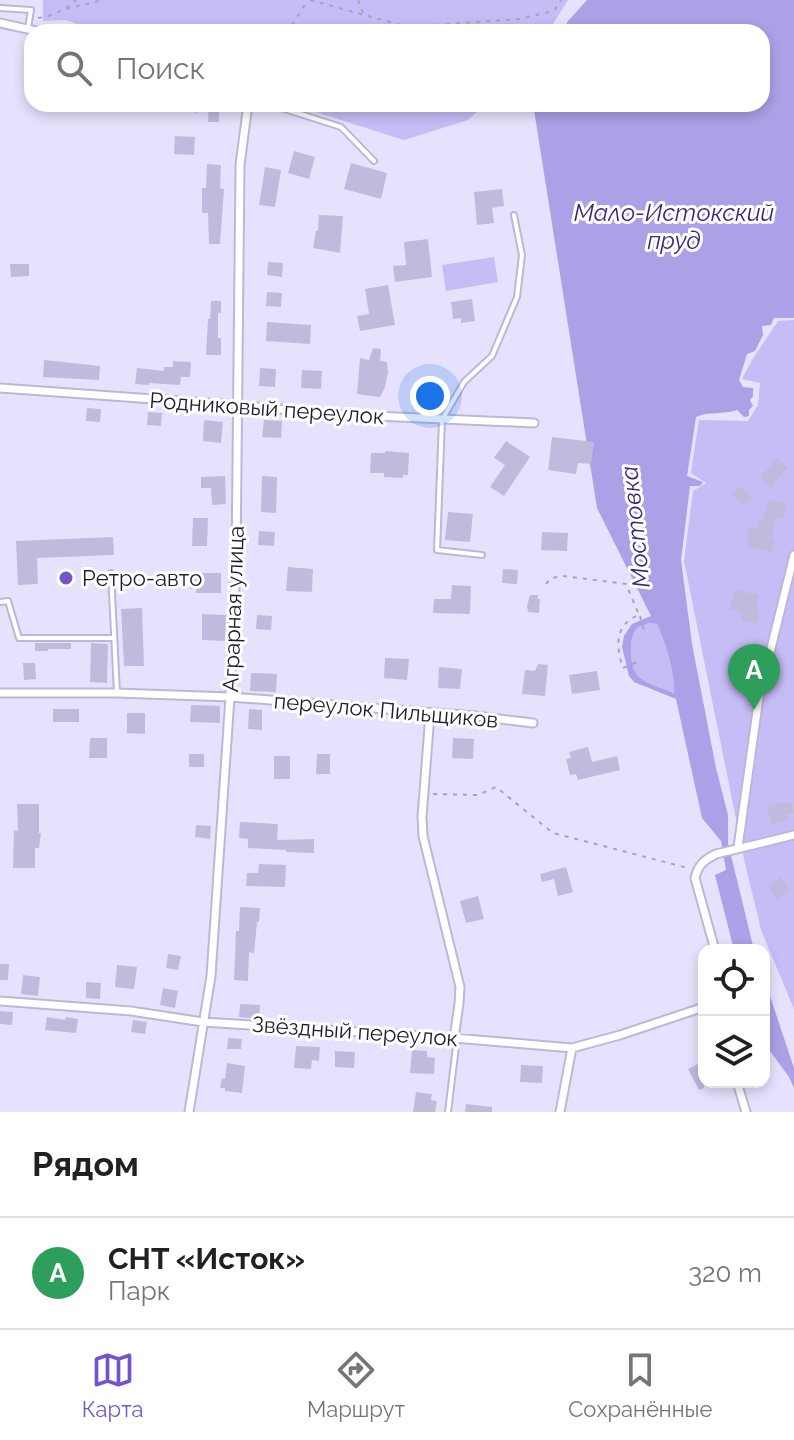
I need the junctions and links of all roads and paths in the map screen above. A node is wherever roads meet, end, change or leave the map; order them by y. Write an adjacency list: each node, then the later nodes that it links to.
1 (76, 0): 7 (path)
2 (102, 0): 7 (path)
3 (309, 0): 8 (path); 11 (path)
4 (358, 0): 8 (path)
5 (561, 0): 13 (path)
6 (0, 8): 10 (lane)
7 (65, 9): 10 (path)
8 (363, 14): 12 (path)
9 (0, 23): 10 (street)
10 (29, 24)
11 (293, 24)
12 (398, 24)
13 (450, 24)
14 (247, 112): 19 (street, Аграрная улица)
15 (294, 112): 16 (lane)
16 (374, 161)
17 (514, 215): 20 (lane)
18 (0, 388): 19 (street, Родниковый переулок)
19 (237, 405): 20 (street, Родниковый переулок); 33 (street, Аграрная улица)
20 (442, 420): 21 (street, Родниковый переулок); 22 (lane)
21 (534, 423)
22 (482, 555)
23 (794, 555): 38 (street)
24 (111, 573): 29 (lane)
25 (546, 584): 27 (path)
26 (0, 602): 29 (lane)
27 (639, 615): 28 (path); 30 (path)
28 (644, 630)
29 (114, 638): 32 (lane)
30 (637, 662)
31 (0, 693): 32 (street, переулок Пильщиков)
32 (117, 693): 33 (street, переулок Пильщиков)
33 (230, 697): 34 (street, переулок Пильщиков); 43 (street, Аграрная улица)
34 (430, 714): 35 (street, переулок Пильщиков); 36 (street)
35 (533, 723)
36 (424, 793): 39 (path); 44 (street)
37 (794, 835): 38 (street)
38 (735, 848): 39 (street)
39 (697, 870): 40 (street)
40 (713, 944)
41 (0, 1001): 43 (street, Звёздный переулок)
42 (698, 1009): 45 (street, Звёздный переулок)
43 (203, 1022): 44 (street, Звёздный переулок); 47 (street, Аграрная улица)
44 (455, 1038): 45 (street, Звёздный переулок); 48 (lane)
45 (572, 1048): 49 (street)
46 (739, 1088): 50 (street)
47 (189, 1112)
48 (448, 1112)
49 (560, 1112)
50 (746, 1112)

